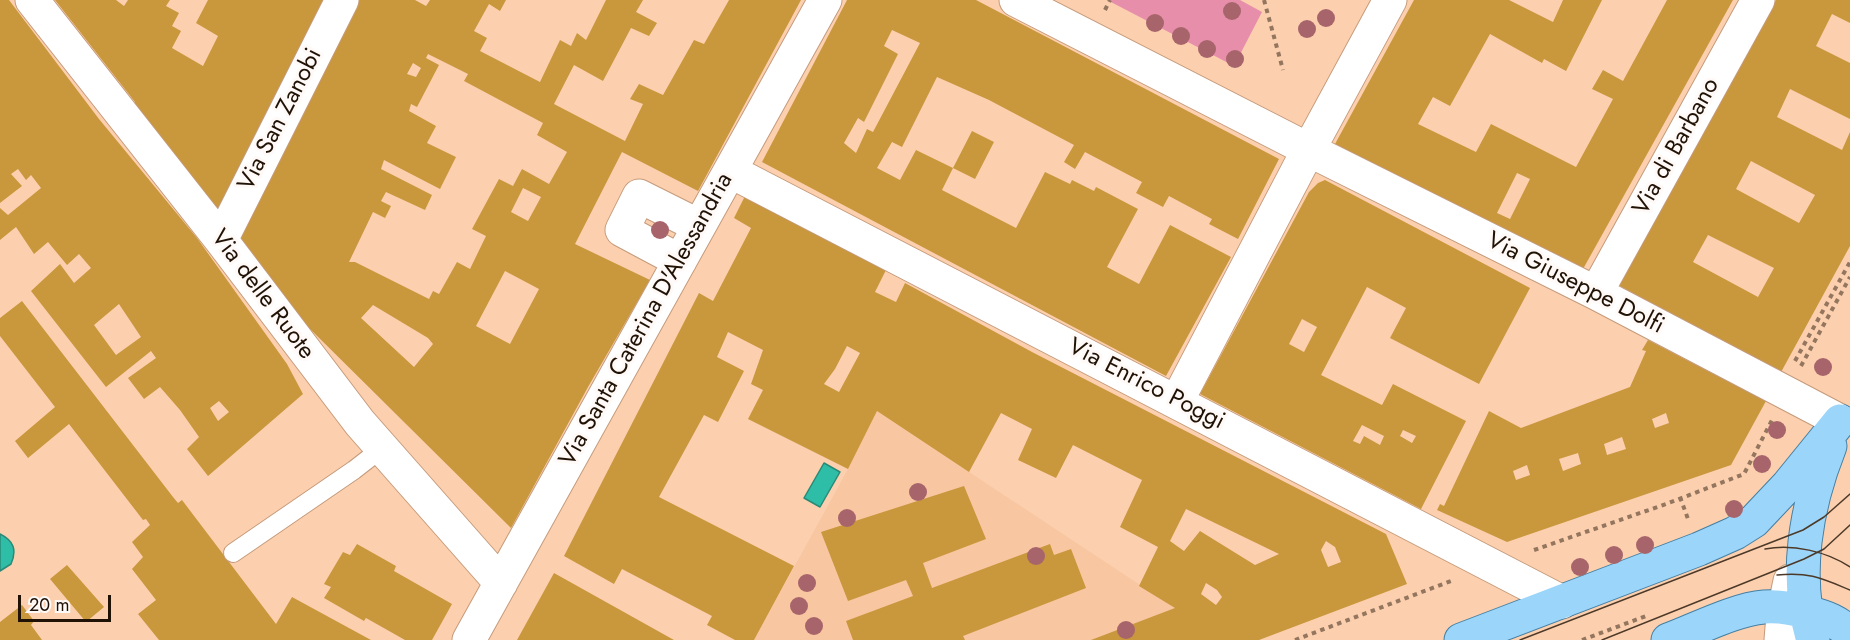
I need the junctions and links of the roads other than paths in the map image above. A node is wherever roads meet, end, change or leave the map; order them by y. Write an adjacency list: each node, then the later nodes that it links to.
1 (32, 0): 10 (street, Via delle Ruote)
2 (342, 0): 10 (street, Via San Zanobi)
3 (825, 0): 8 (street, Via Santa Caterina D'Alessandria)
4 (1016, 0): 7 (street, Via Giuseppe Dolfi)
5 (1390, 0): 7 (street)
6 (1758, 0): 12 (street, Via di Barbano)
7 (1309, 150): 12 (street, Via Giuseppe Dolfi); 13 (street)
8 (730, 171): 9 (street, Via Santa Caterina D'Alessandria); 13 (street, Via Enrico Poggi)
9 (699, 226): 11 (street, Via Santa Caterina D'Alessandria); 11 (street)
10 (221, 240): 15 (street, Via delle Ruote)
11 (680, 261): 17 (street, Via Santa Caterina D'Alessandria)
12 (1596, 293): 14 (street, Via Giuseppe Dolfi)
13 (1177, 401): 18 (street, Via Enrico Poggi)
14 (1845, 413): 18 (main road); 19 (main road)
15 (381, 449): 16 (lane); 17 (street, Via delle Ruote)
16 (233, 553)
17 (501, 583): 22 (street, Via Santa Caterina D'Alessandria)
18 (1562, 602): 23 (main road)
19 (1797, 625): 20 (main road); 21 (main road)
20 (1662, 626)
21 (1850, 634)
22 (469, 640)
23 (1461, 640)

